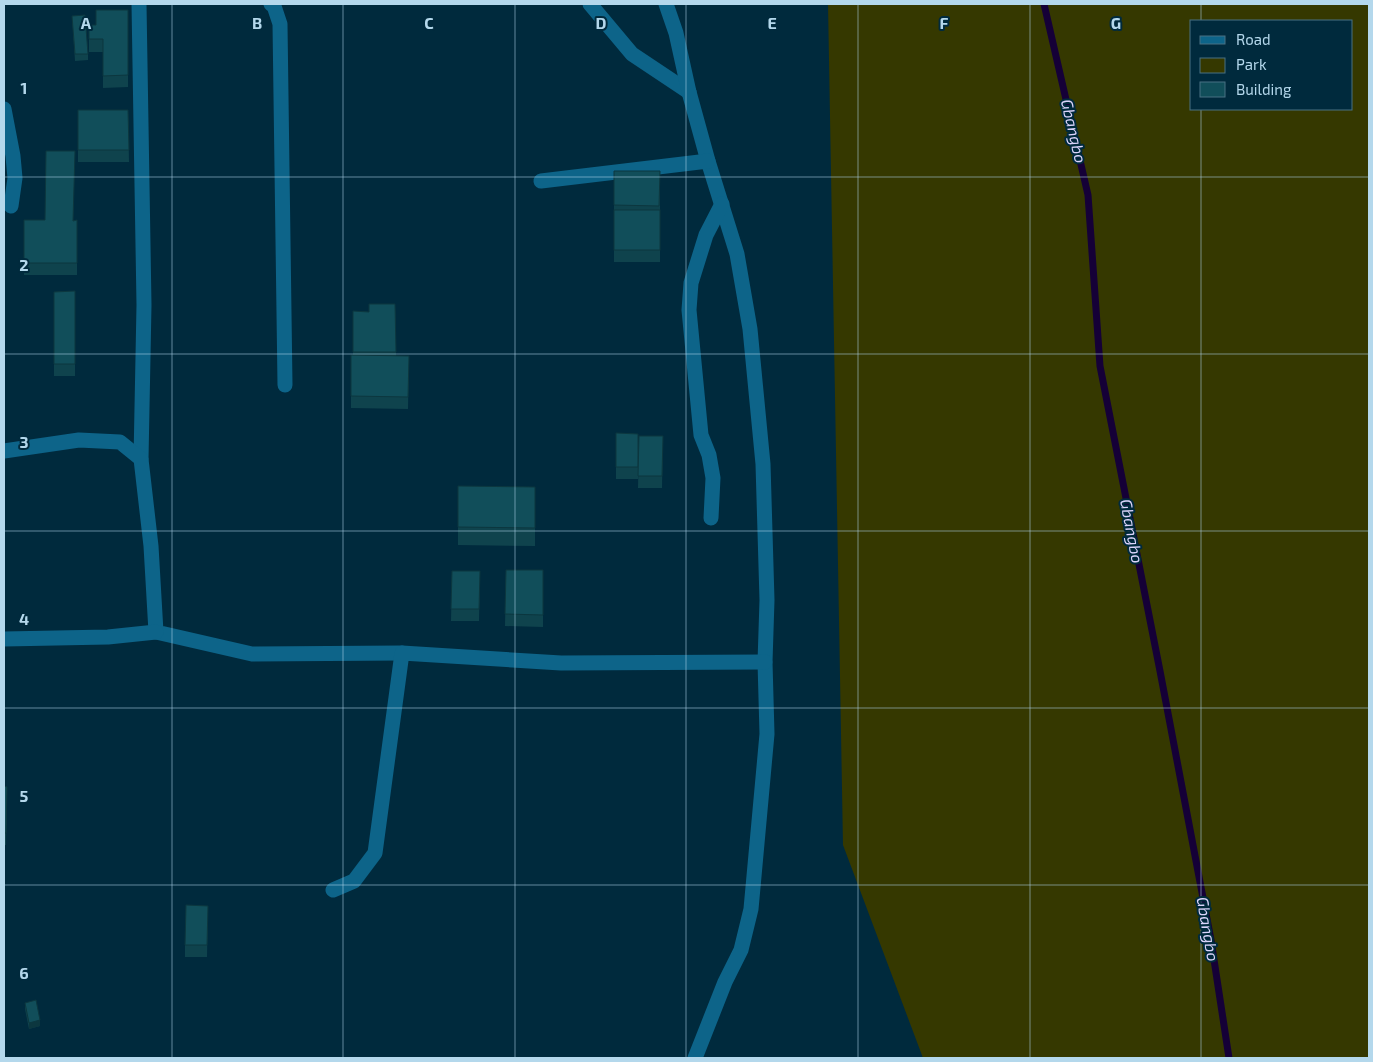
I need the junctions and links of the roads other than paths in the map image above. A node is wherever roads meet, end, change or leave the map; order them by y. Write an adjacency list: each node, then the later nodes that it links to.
1 (139, 4): 13 (street)
2 (271, 4): 11 (street)
3 (590, 4): 5 (street)
4 (666, 4): 5 (street)
5 (689, 92): 7 (street)
6 (4, 109): 10 (street)
7 (708, 161): 8 (street); 9 (street)
8 (541, 182)
9 (722, 204): 14 (street); 18 (street)
10 (11, 206)
11 (285, 385)
12 (4, 451): 13 (street)
13 (141, 459): 15 (street)
14 (711, 518)
15 (156, 632): 16 (street); 17 (street)
16 (4, 639)
17 (402, 653): 18 (street); 19 (street)
18 (765, 662): 20 (street)
19 (333, 890)
20 (695, 1058)

